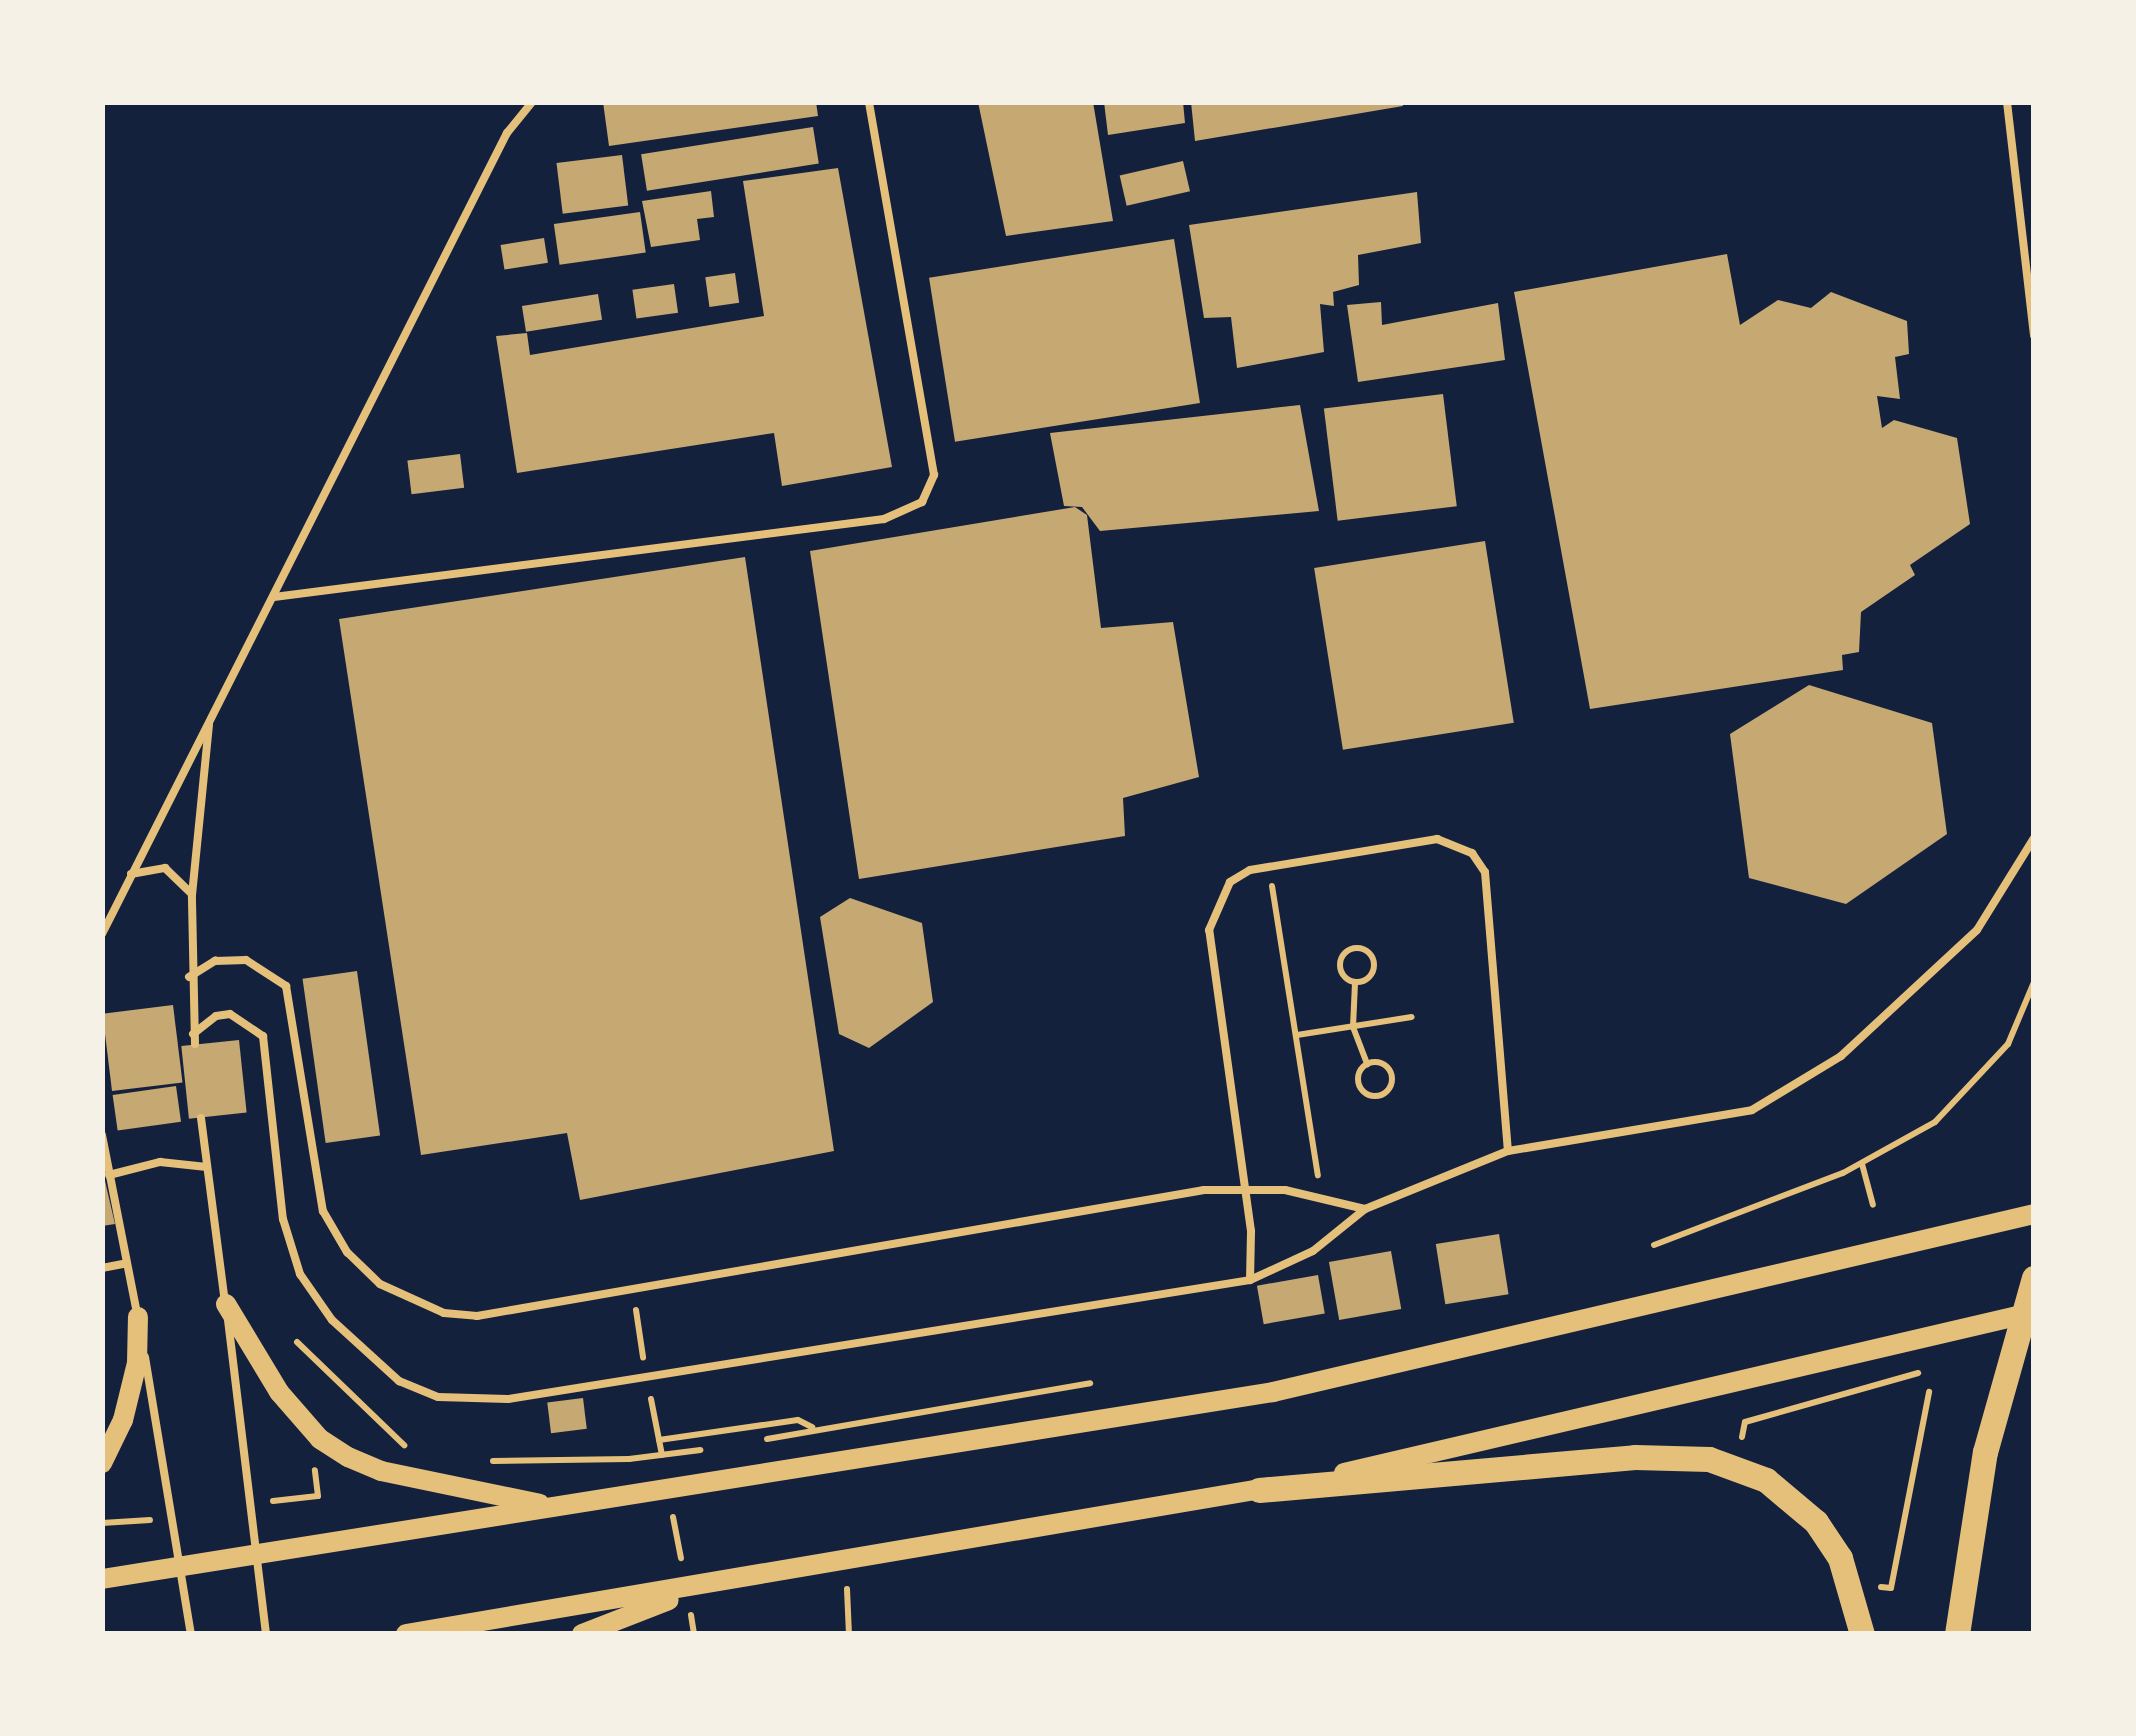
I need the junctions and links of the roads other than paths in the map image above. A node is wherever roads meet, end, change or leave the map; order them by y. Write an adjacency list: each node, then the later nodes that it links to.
1 (532, 102): 5 (lane)
2 (869, 102): 5 (lane)
3 (2007, 102): 4 (lane)
4 (2034, 334)
5 (274, 597): 6 (lane)
6 (210, 721): 8 (lane); 9 (lane)
7 (2034, 838): 16 (lane)
8 (128, 876): 9 (lane); 10 (lane)
9 (192, 896): 11 (lane)
10 (102, 934)
11 (189, 977): 12 (lane); 19 (lane)
12 (193, 1034): 13 (lane); 25 (lane)
13 (196, 1044)
14 (202, 1118): 17 (lane)
15 (102, 1135): 18 (lane)
16 (1508, 1151): 19 (lane); 20 (lane)
17 (207, 1167): 18 (lane); 26 (lane)
18 (110, 1175): 22 (lane)
19 (1243, 1188): 20 (lane); 25 (lane)
20 (1365, 1209): 25 (lane)
21 (2034, 1214): 31 (main road)
22 (127, 1263): 23 (lane); 28 (lane)
23 (102, 1268)
24 (2034, 1278): 27 (main road)
25 (1250, 1280)
26 (226, 1304): 31 (main road); 32 (lane)
27 (2028, 1313): 30 (main road); 41 (main road)
28 (138, 1317): 29 (main road); 33 (lane)
29 (102, 1463)
30 (1259, 1490): 35 (main road); 40 (main road)
31 (557, 1507): 32 (main road)
32 (255, 1557): 33 (main road); 37 (lane)
33 (176, 1568): 34 (main road); 36 (lane)
34 (102, 1579)
35 (708, 1585): 38 (main road); 39 (main road)
36 (191, 1634)
37 (266, 1634)
38 (406, 1634)
39 (582, 1634)
40 (1862, 1634)
41 (1957, 1634)

